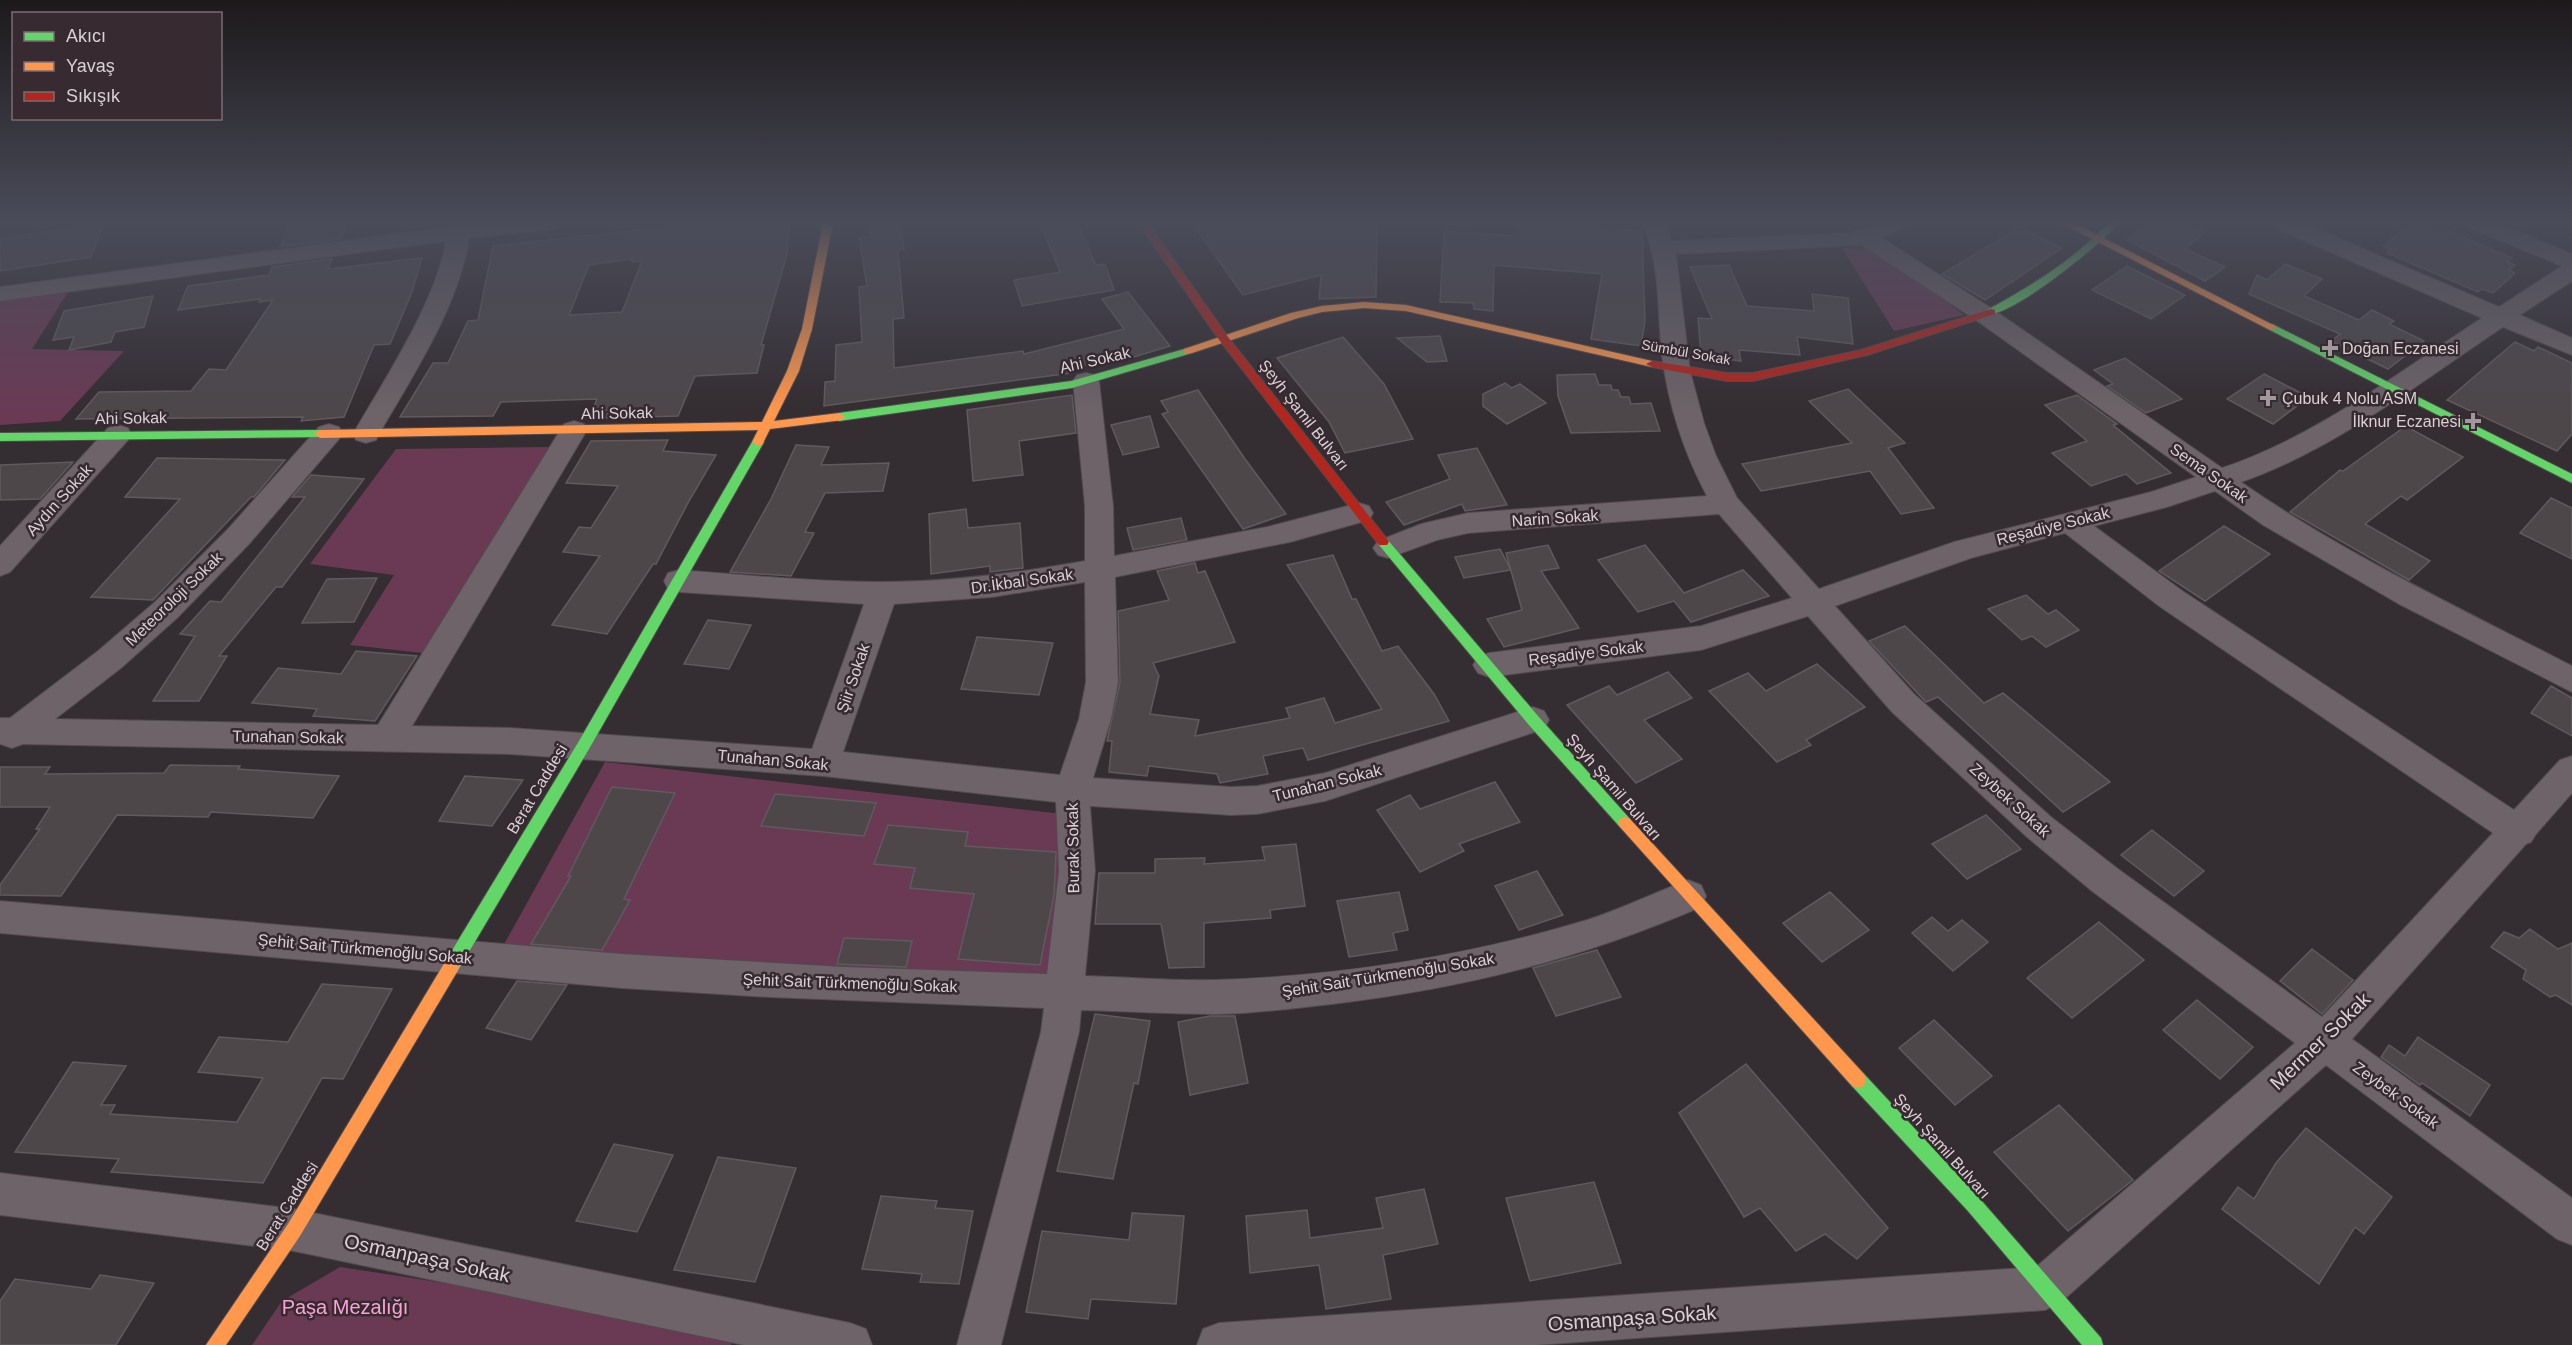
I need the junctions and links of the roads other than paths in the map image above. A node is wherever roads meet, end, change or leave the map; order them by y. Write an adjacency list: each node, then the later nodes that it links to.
1 (57, 286): 11 (street)
2 (442, 286): 23 (street)
3 (815, 286): 19 (street, Berat Caddesi)
4 (1187, 286): 14 (street, Şeyh Şamil Bulvarı)
5 (1667, 286): 16 (street, Zeybek Sokak)
6 (1940, 286): 12 (street, Sema Sokak)
7 (2034, 286): 12 (street, Sümbül Sokak)
8 (2191, 286): 18 (street)
9 (2427, 286): 13 (street)
10 (2548, 286): 13 (street, Reşadiye Sokak)
11 (0, 294)
12 (1985, 315): 16 (street, Sümbül Sokak); 26 (street, Sema Sokak)
13 (2499, 317): 15 (street); 18 (street, Reşadiye Sokak)
14 (1224, 339): 16 (street, Sümbül Sokak); 17 (street, Ahi Sokak); 28 (street, Şeyh Şamil Bulvarı)
15 (2572, 347)
16 (1677, 370): 27 (street, Zeybek Sokak)
17 (1086, 381): 19 (street, Ahi Sokak); 32 (street, Burak Sokak)
18 (2390, 388): 25 (street); 26 (street, Reşadiye Sokak)
19 (767, 426): 20 (street, Ahi Sokak); 33 (street, Berat Caddesi)
20 (574, 430): 23 (street, Ahi Sokak); 40 (street)
21 (118, 434): 22 (street, Ahi Sokak); 24 (street, Ahi Sokak); 31 (street, Aydın Sokak)
22 (329, 434): 23 (street, Ahi Sokak); 39 (street, Meteoroloji Sokak)
23 (366, 434)
24 (0, 437)
25 (2572, 479)
26 (2219, 480): 29 (street, Reşadiye Sokak); 37 (street, Sema Sokak)
27 (1726, 504): 30 (street, Narin Sokak); 35 (street, Zeybek Sokak)
28 (1359, 513): 30 (street, Şeyh Şamil Bulvarı); 32 (street, Dr.İkbal Sokak)
29 (2068, 521): 35 (street, Reşadiye Sokak); 45 (street)
30 (1388, 548): 36 (street, Şeyh Şamil Bulvarı)
31 (0, 566)
32 (1101, 570): 34 (street, Dr.İkbal Sokak); 44 (street, Burak Sokak)
33 (679, 581): 34 (street, Dr.İkbal Sokak); 41 (street, Berat Caddesi)
34 (883, 593): 42 (street, Şiir Sokak)
35 (1812, 603): 36 (street, Reşadiye Sokak); 50 (street, Zeybek Sokak)
36 (1489, 665): 38 (street, Şeyh Şamil Bulvarı)
37 (2572, 680)
38 (1533, 720): 44 (street, Tunahan Sokak); 46 (street, Şeyh Şamil Bulvarı)
39 (6, 736): 40 (street, Tunahan Sokak)
40 (387, 739): 41 (street, Tunahan Sokak)
41 (584, 745): 42 (street, Tunahan Sokak); 48 (street, Berat Caddesi)
42 (823, 763): 44 (street, Tunahan Sokak)
43 (2572, 770): 45 (street, Mermer Sokak)
44 (1072, 790): 49 (street, Burak Sokak)
45 (2518, 832): 50 (street, Mermer Sokak)
46 (1688, 896): 49 (street, Şehit Sait Türkmenoğlu Sokak); 54 (street, Şeyh Şamil Bulvarı)
47 (0, 917): 48 (street, Şehit Sait Türkmenoğlu Sokak)
48 (455, 958): 49 (street, Şehit Sait Türkmenoğlu Sokak); 53 (street, Berat Caddesi)
49 (1065, 992): 57 (street, Burak Sokak)
50 (2324, 1042): 52 (street, Zeybek Sokak); 54 (street, Mermer Sokak)
51 (0, 1194): 53 (street, Osmanpaşa Sokak)
52 (2572, 1224)
53 (294, 1230): 55 (street, Berat Caddesi); 56 (street, Osmanpaşa Sokak)
54 (2045, 1288): 58 (street, Osmanpaşa Sokak); 59 (street, Şeyh Şamil Bulvarı)
55 (214, 1345)
56 (850, 1345)
57 (979, 1345)
58 (1219, 1345)
59 (2094, 1345)

